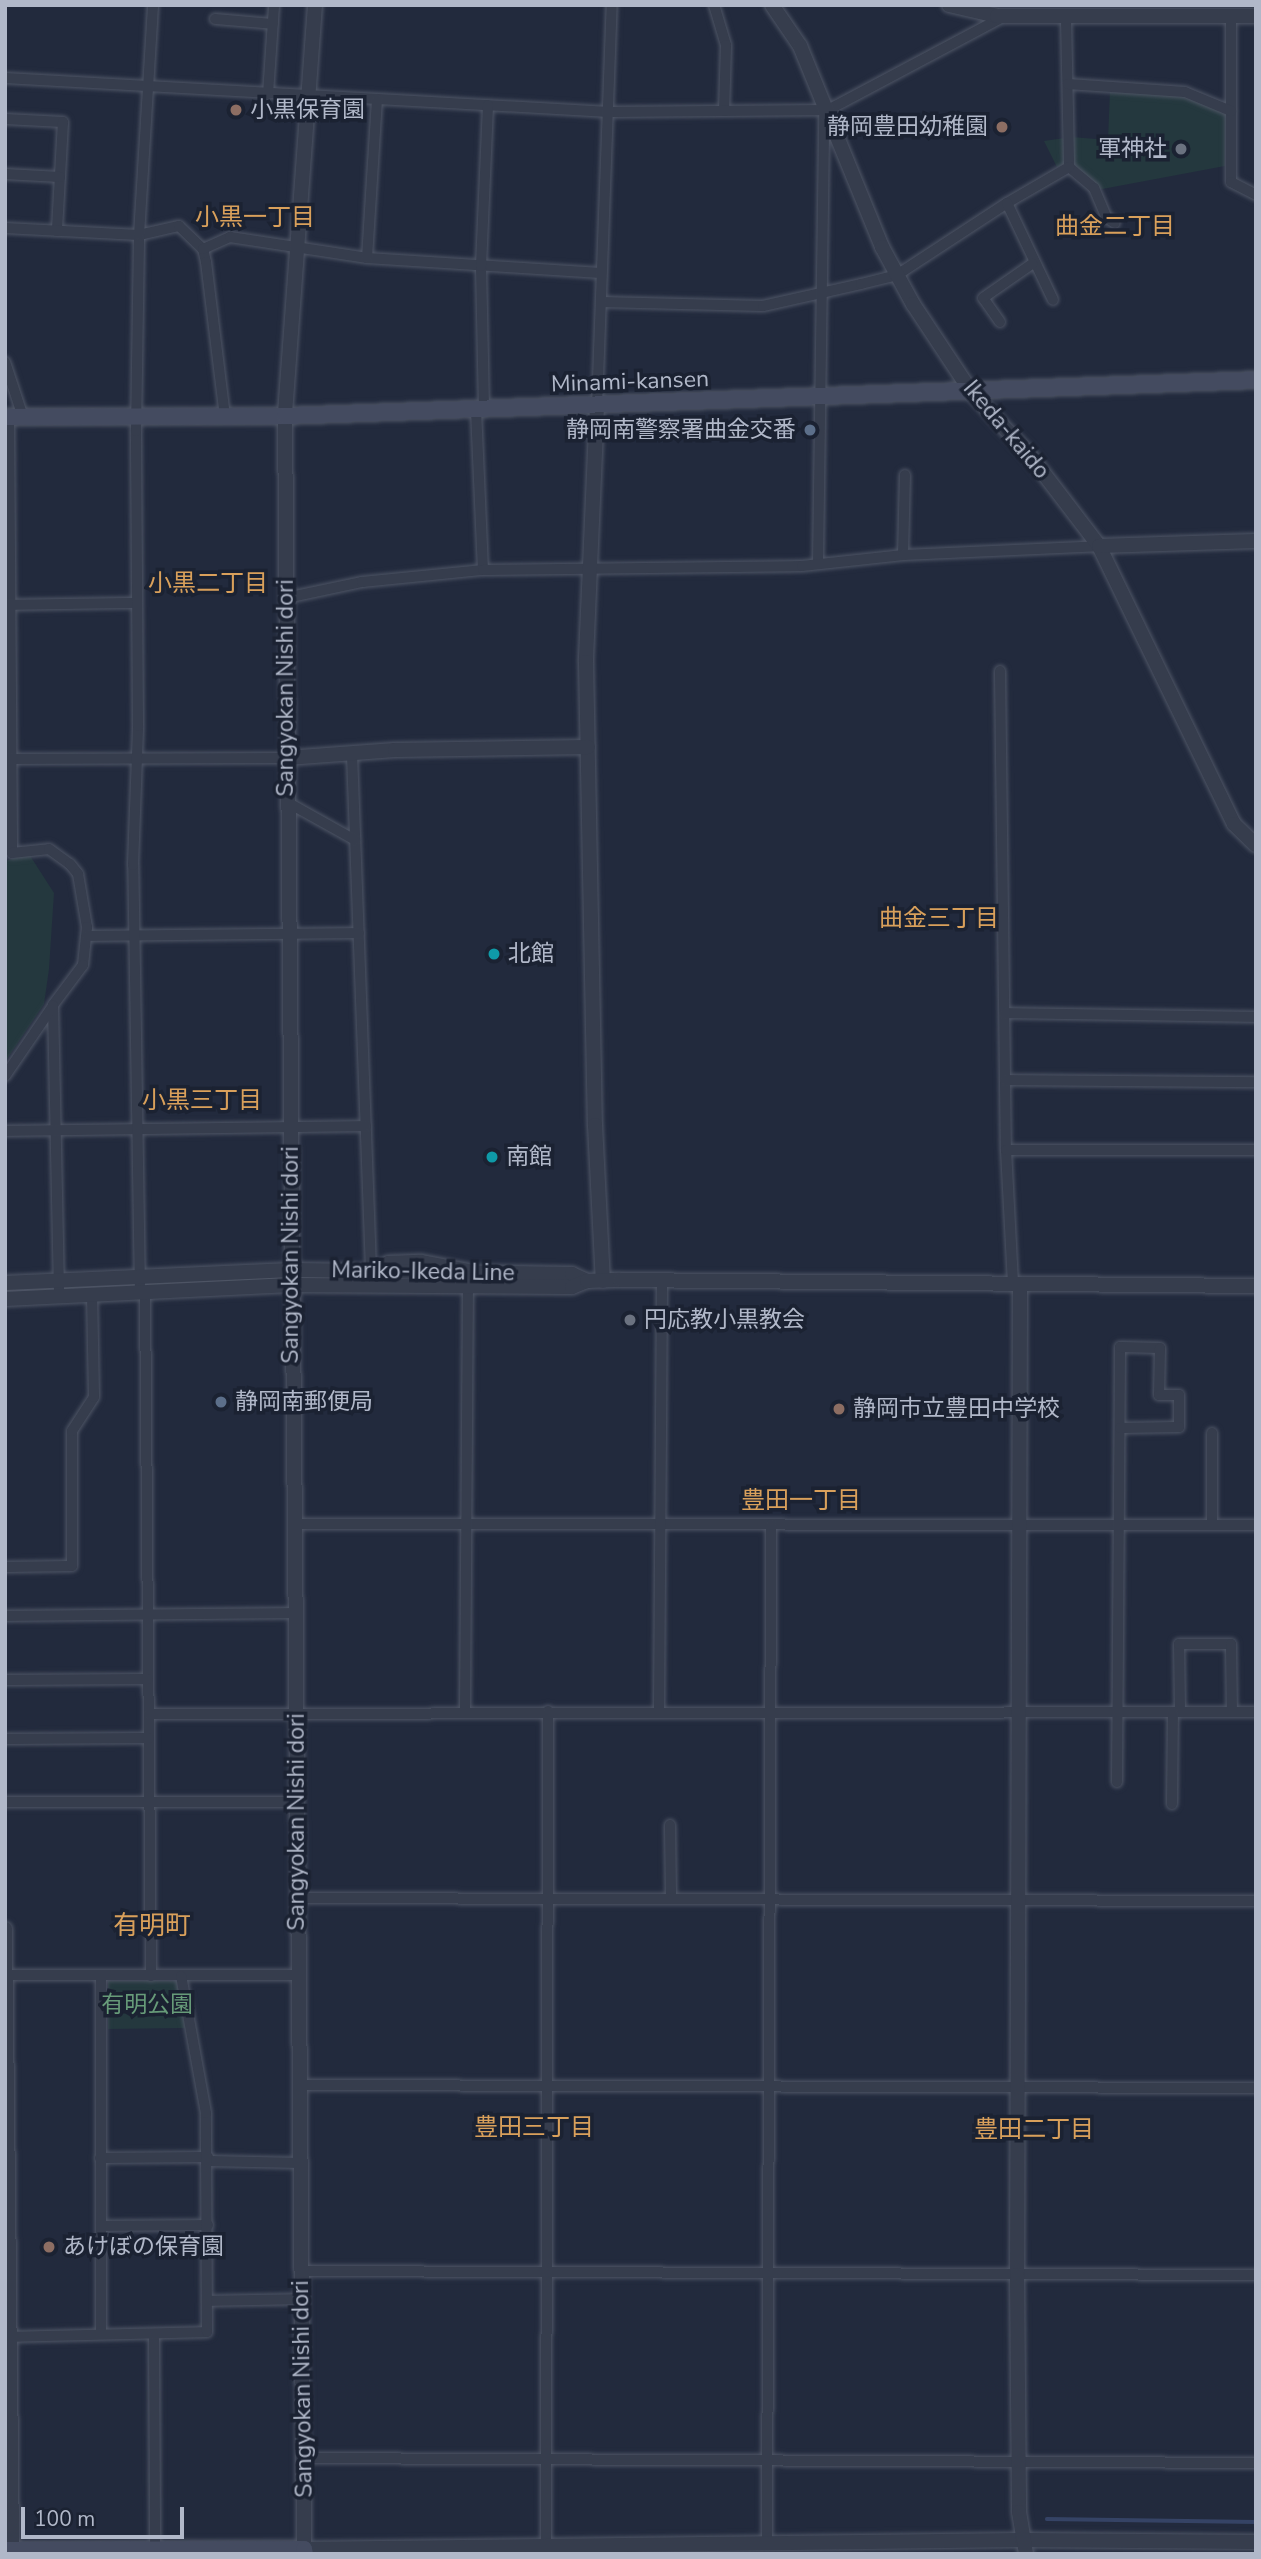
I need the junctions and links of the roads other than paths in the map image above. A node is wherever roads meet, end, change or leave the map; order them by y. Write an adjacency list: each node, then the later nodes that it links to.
1 (153, 5): 18 (street)
2 (274, 5): 15 (street)
3 (315, 5): 20 (street, Sangyokan Nishi dori)
4 (612, 5): 26 (street)
5 (714, 5): 24 (street)
6 (772, 5): 23 (street, Ikeda-kaido)
7 (949, 5): 11 (street)
8 (1039, 11): 10 (street); 11 (street)
9 (1103, 11): 10 (street); 12 (street)
10 (1065, 14): 17 (street)
11 (1005, 16): 23 (street)
12 (1231, 16): 13 (street); 25 (street)
13 (1256, 16)
14 (215, 19): 15 (street)
15 (273, 24): 19 (street)
16 (5, 78): 18 (street)
17 (1068, 85): 25 (street); 28 (street)
18 (150, 87): 19 (street); 36 (street)
19 (268, 94): 20 (street)
20 (309, 97): 21 (street); 37 (street, Sangyokan Nishi dori)
21 (377, 99): 22 (street); 39 (street)
22 (488, 105): 26 (street); 41 (street)
23 (826, 110): 24 (street); 43 (street, Ikeda-kaido); 44 (street)
24 (724, 111): 26 (street)
25 (1231, 111): 31 (street)
26 (609, 112): 42 (street)
27 (5, 119): 30 (street)
28 (1069, 167): 32 (street); 33 (street)
29 (5, 174): 30 (street)
30 (60, 177): 35 (street)
31 (1256, 195)
32 (1007, 203): 40 (street); 43 (street)
33 (1115, 223)
34 (5, 229): 35 (street)
35 (57, 231): 36 (street)
36 (139, 235): 38 (street); 56 (street)
37 (296, 248): 38 (street); 39 (street); 54 (street, Sangyokan Nishi dori)
38 (203, 249): 57 (street)
39 (367, 258): 41 (street)
40 (1032, 264): 45 (street); 47 (street)
41 (481, 266): 42 (street); 53 (street)
42 (601, 274): 46 (street)
43 (897, 275): 44 (street); 50 (street, Ikeda-kaido)
44 (822, 293): 46 (street); 51 (street)
45 (1053, 300)
46 (601, 302): 52 (street)
47 (1000, 322)
48 (5, 362): 55 (street)
49 (1256, 380): 50 (main road, Minami-kansen)
50 (972, 393): 51 (main road, Minami-kansen); 60 (street, Ikeda-kaido)
51 (821, 399): 52 (main road, Minami-kansen); 62 (street)
52 (597, 406): 53 (main road, Minami-kansen); 64 (street)
53 (480, 410): 54 (main road, Minami-kansen); 63 (street)
54 (285, 416): 57 (main road, Minami-kansen); 65 (street, Sangyokan Nishi dori)
55 (12, 417): 56 (main road, Minami-kansen); 67 (street)
56 (137, 417): 57 (main road, Minami-kansen); 66 (street)
57 (225, 417)
58 (905, 475): 61 (street)
59 (1256, 541): 60 (street)
60 (1099, 546): 61 (street); 76 (street, Ikeda-kaido)
61 (903, 555): 62 (street)
62 (818, 562): 64 (street)
63 (483, 570): 64 (street); 65 (street)
64 (589, 570): 69 (street)
65 (286, 598): 72 (street, Sangyokan Nishi dori)
66 (137, 603): 67 (street); 71 (street)
67 (7, 605): 73 (street)
68 (1000, 671): 83 (street)
69 (588, 747): 70 (street); 102 (street)
70 (352, 754): 72 (street); 75 (street)
71 (136, 758): 72 (street); 73 (street); 81 (street)
72 (287, 758): 74 (street, Sangyokan Nishi dori)
73 (8, 759): 77 (street)
74 (287, 802): 75 (street); 79 (street, Sangyokan Nishi dori)
75 (355, 840): 78 (street)
76 (1256, 845)
77 (9, 853): 80 (street)
78 (359, 933): 79 (street); 88 (street)
79 (288, 935): 81 (street); 89 (street, Sangyokan Nishi dori)
80 (87, 936): 81 (street); 82 (street)
81 (136, 936): 90 (street)
82 (53, 1005): 85 (street); 91 (street)
83 (1005, 1013): 84 (street); 86 (street)
84 (1256, 1017)
85 (5, 1076)
86 (1005, 1080): 87 (street); 93 (street)
87 (1256, 1082)
88 (366, 1126): 89 (street); 96 (street)
89 (290, 1127): 90 (street); 95 (street, Sangyokan Nishi dori)
90 (140, 1128): 91 (street); 97 (street)
91 (56, 1130): 92 (street); 100 (street)
92 (5, 1131)
93 (1006, 1150): 94 (street); 106 (street)
94 (1256, 1150)
95 (291, 1270): 96 (street, Mariko-Ikeda Line); 97 (street, Mariko-Ikeda Line); 105 (street, Sangyokan Nishi dori)
96 (371, 1270): 98 (street); 99 (street, Mariko-Ikeda Line)
97 (140, 1272): 100 (street, Mariko-Ikeda Line); 108 (street)
98 (484, 1273): 99 (street, Mariko-Ikeda Line); 101 (street, Mariko-Ikeda Line)
99 (468, 1279): 101 (street, Mariko-Ikeda Line); 105 (street, Mariko-Ikeda Line); 114 (street)
100 (57, 1280): 104 (street, Mariko-Ikeda Line); 110 (street)
101 (587, 1281): 102 (street, Mariko-Ikeda Line)
102 (603, 1281): 103 (street, Mariko-Ikeda Line)
103 (662, 1282): 106 (street, Mariko-Ikeda Line); 115 (street)
104 (5, 1283)
105 (291, 1285): 108 (street, Mariko-Ikeda Line); 116 (street, Sangyokan Nishi dori)
106 (1017, 1285): 107 (street, Mariko-Ikeda Line); 118 (street)
107 (1256, 1286)
108 (143, 1293): 109 (street, Mariko-Ikeda Line); 124 (street)
109 (92, 1295): 110 (street, Mariko-Ikeda Line); 122 (street)
110 (59, 1297): 111 (street, Mariko-Ikeda Line)
111 (5, 1300)
112 (1120, 1428): 112 (street); 119 (street)
113 (1212, 1433): 120 (street)
114 (466, 1522): 115 (street); 116 (street); 128 (street)
115 (659, 1522): 117 (street); 131 (street)
116 (294, 1524): 123 (street, Sangyokan Nishi dori)
117 (772, 1524): 118 (street); 137 (street)
118 (1019, 1525): 119 (street); 132 (street)
119 (1118, 1525): 120 (street); 133 (street)
120 (1212, 1525): 121 (street)
121 (1256, 1525)
122 (5, 1567)
123 (295, 1613): 124 (street); 130 (street, Sangyokan Nishi dori)
124 (148, 1614): 125 (street); 126 (street)
125 (5, 1616)
126 (148, 1679): 127 (street); 138 (street)
127 (5, 1680)
128 (465, 1711): 129 (street); 130 (street)
129 (548, 1711): 131 (street); 148 (street)
130 (297, 1712): 138 (street); 144 (street, Sangyokan Nishi dori)
131 (659, 1712): 137 (street)
132 (1020, 1712): 133 (street); 137 (street); 151 (street)
133 (1117, 1712): 134 (street); 141 (street)
134 (1176, 1712): 135 (street); 135 (street); 145 (street)
135 (1232, 1712): 136 (street)
136 (1256, 1712)
137 (771, 1713): 150 (street)
138 (149, 1714): 139 (street)
139 (149, 1738): 140 (street); 143 (street)
140 (5, 1739)
141 (1117, 1782)
142 (5, 1802): 143 (street)
143 (149, 1802): 144 (street); 156 (street)
144 (297, 1802): 147 (street, Sangyokan Nishi dori)
145 (1172, 1804)
146 (670, 1825): 149 (street)
147 (298, 1898): 148 (street); 155 (street, Sangyokan Nishi dori)
148 (548, 1898): 149 (street); 159 (street)
149 (671, 1899): 150 (street)
150 (770, 1899): 151 (street); 161 (street)
151 (1019, 1900): 152 (street); 162 (street)
152 (1256, 1901)
153 (5, 1929): 158 (street)
154 (101, 1975): 156 (street); 158 (street); 164 (street)
155 (299, 1975): 157 (street); 160 (street, Sangyokan Nishi dori)
156 (151, 1976): 157 (street)
157 (181, 1976): 165 (street)
158 (6, 1982): 178 (street)
159 (547, 2084): 160 (street); 161 (street); 170 (street)
160 (300, 2085): 166 (street, Sangyokan Nishi dori)
161 (767, 2085): 162 (street); 171 (street)
162 (1017, 2087): 163 (street); 172 (street)
163 (1256, 2088)
164 (100, 2158): 165 (street); 168 (street)
165 (208, 2159): 166 (street); 167 (street)
166 (300, 2163): 169 (street, Sangyokan Nishi dori)
167 (208, 2225): 168 (street); 175 (street)
168 (101, 2226): 176 (street)
169 (302, 2272): 170 (street); 174 (street, Sangyokan Nishi dori)
170 (546, 2272): 171 (street); 180 (street)
171 (767, 2273): 172 (street); 182 (street)
172 (1017, 2275): 173 (street); 181 (street)
173 (1256, 2275)
174 (303, 2299): 175 (street); 179 (street, Sangyokan Nishi dori)
175 (207, 2301): 177 (street)
176 (101, 2334): 177 (street); 178 (street)
177 (155, 2334): 190 (street)
178 (8, 2339): 191 (street)
179 (304, 2458): 180 (street); 192 (street, Sangyokan Nishi dori)
180 (546, 2459): 182 (street); 186 (street)
181 (1018, 2460): 182 (street); 183 (street); 188 (street)
182 (767, 2461): 184 (street)
183 (1256, 2463)
184 (767, 2542): 186 (street); 189 (street)
185 (1256, 2542): 188 (street)
186 (546, 2545): 192 (street)
187 (993, 2547): 188 (street); 189 (street)
188 (1024, 2547)
189 (807, 2548)
190 (155, 2549): 191 (main road); 192 (main road)
191 (8, 2550)
192 (304, 2551)

